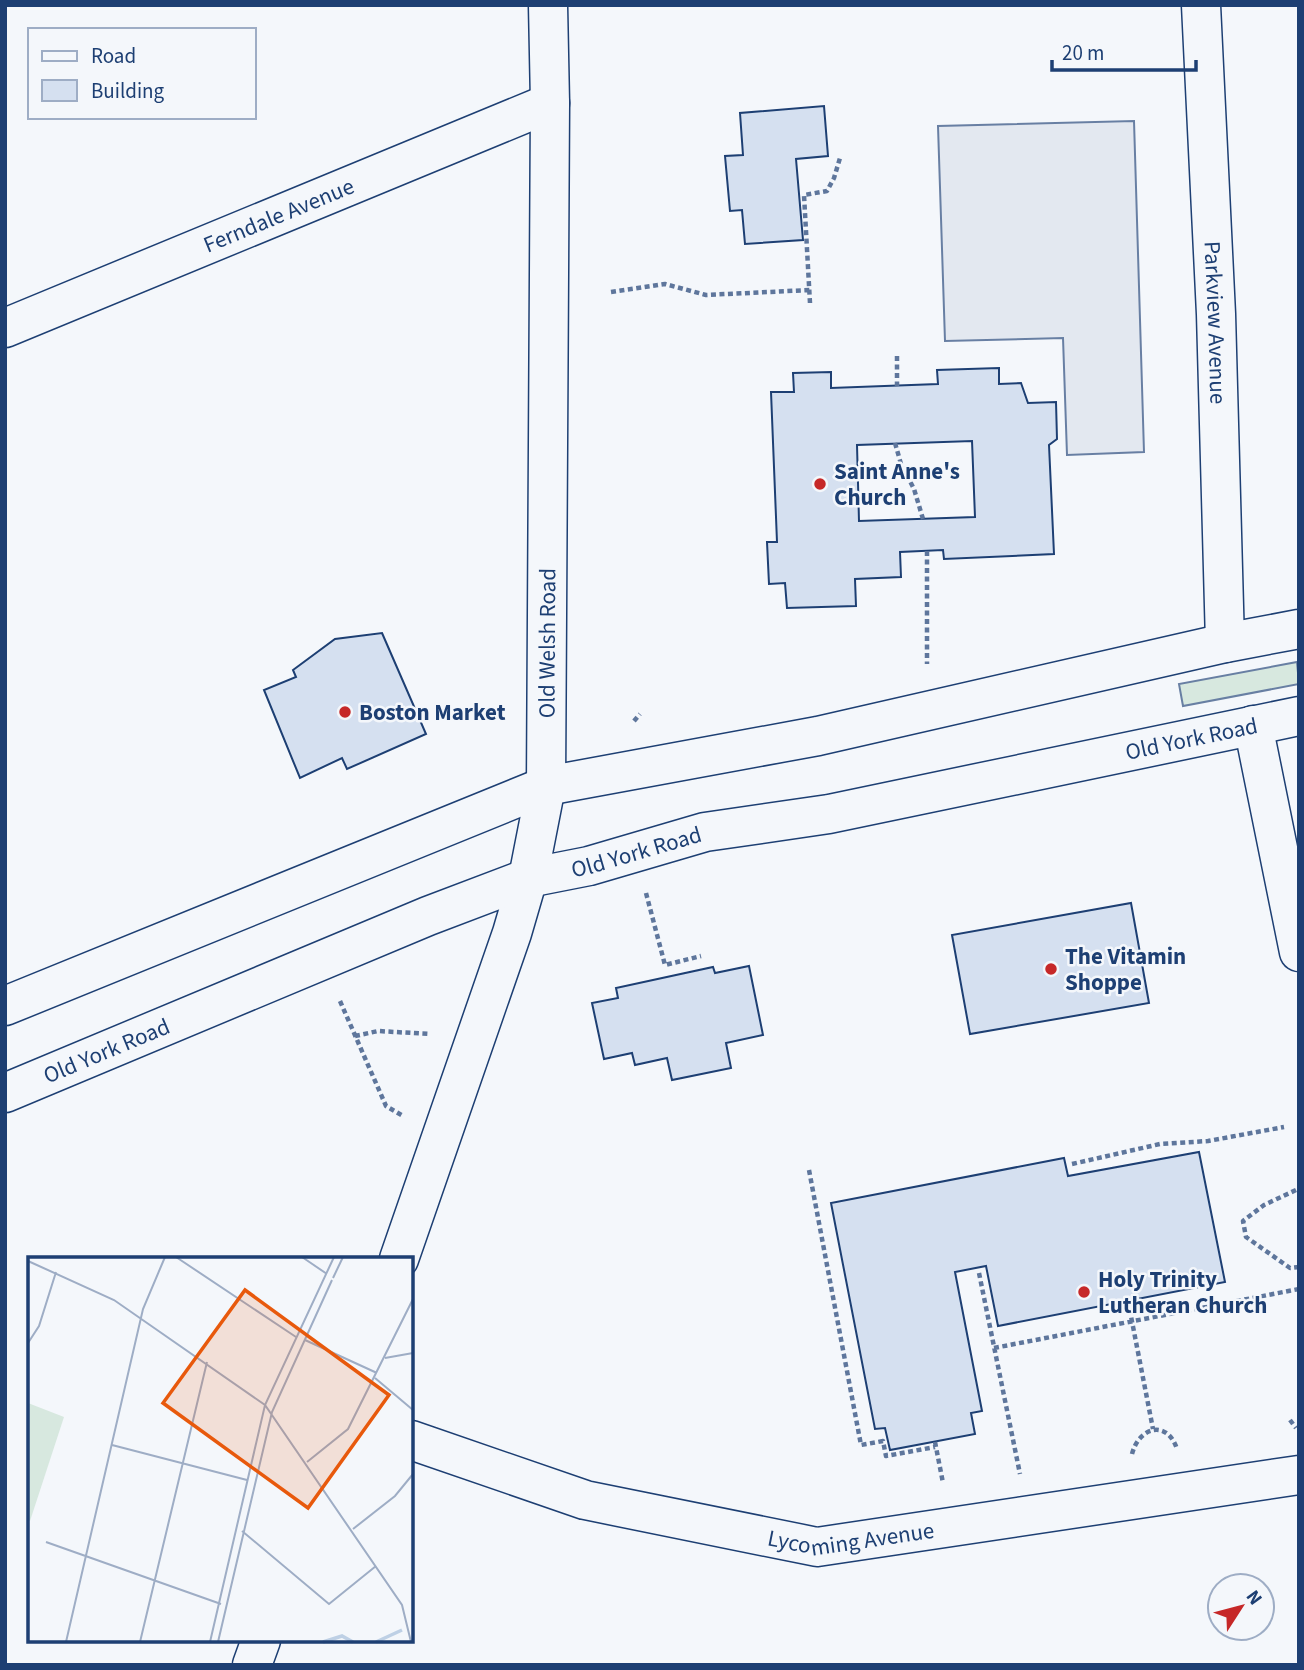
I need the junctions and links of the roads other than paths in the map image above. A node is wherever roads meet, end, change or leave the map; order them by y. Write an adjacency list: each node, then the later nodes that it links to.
1 (548, 5): 3 (main road, Old Welsh Road)
2 (1201, 5): 6 (main road, Parkview Avenue)
3 (550, 103): 4 (main road, Ferndale Avenue); 9 (main road, Old Welsh Road)
4 (5, 328)
5 (1299, 629): 6 (main road)
6 (1225, 643): 9 (main road)
7 (1299, 716): 8 (main road, Old York Road)
8 (1253, 725): 10 (main road); 11 (main road, Old York Road)
9 (546, 786): 11 (main road, Old Welsh Road); 13 (main road)
10 (1285, 816): 12 (main road)
11 (528, 878): 14 (main road, Old York Road); 15 (main road, Old Welsh Road)
12 (1299, 952)
13 (5, 1006)
14 (5, 1093)
15 (400, 1257)
16 (413, 1441): 17 (main road, Lycoming Avenue)
17 (1299, 1475)
18 (260, 1642): 19 (main road)
19 (252, 1665)

